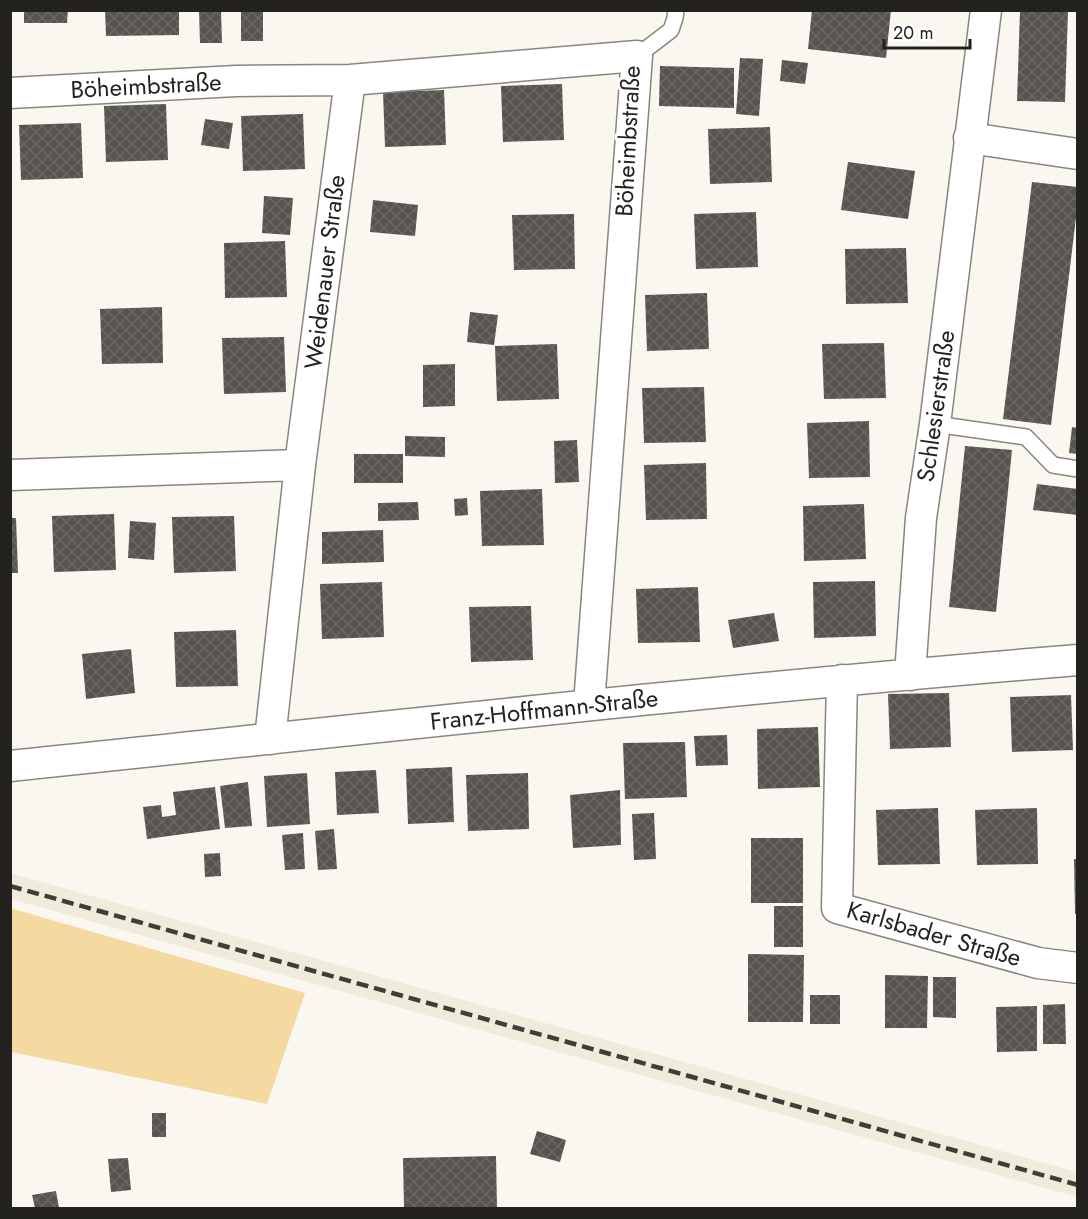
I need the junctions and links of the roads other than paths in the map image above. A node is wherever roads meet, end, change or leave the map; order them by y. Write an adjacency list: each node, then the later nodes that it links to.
1 (676, 10): 3 (lane)
2 (986, 10): 6 (street, Schlesierstraße)
3 (637, 56): 4 (street, Böheimbstraße); 15 (street, Böheimbstraße)
4 (350, 80): 5 (street, Böheimbstraße); 9 (street, Weidenauer Straße)
5 (10, 93)
6 (969, 138): 7 (street); 8 (street, Schlesierstraße)
7 (1077, 154)
8 (935, 424): 10 (lane); 13 (street, Schlesierstraße)
9 (300, 465): 11 (street); 16 (street, Weidenauer Straße)
10 (1077, 469)
11 (10, 475)
12 (1077, 660): 13 (street, Franz-Hoffmann-Straße)
13 (910, 675): 14 (street, Franz-Hoffmann-Straße)
14 (842, 680): 15 (street, Franz-Hoffmann-Straße); 18 (street, Karlsbader Straße)
15 (589, 705): 16 (street, Franz-Hoffmann-Straße)
16 (270, 739): 17 (street, Franz-Hoffmann-Straße)
17 (10, 766)
18 (1077, 968)

